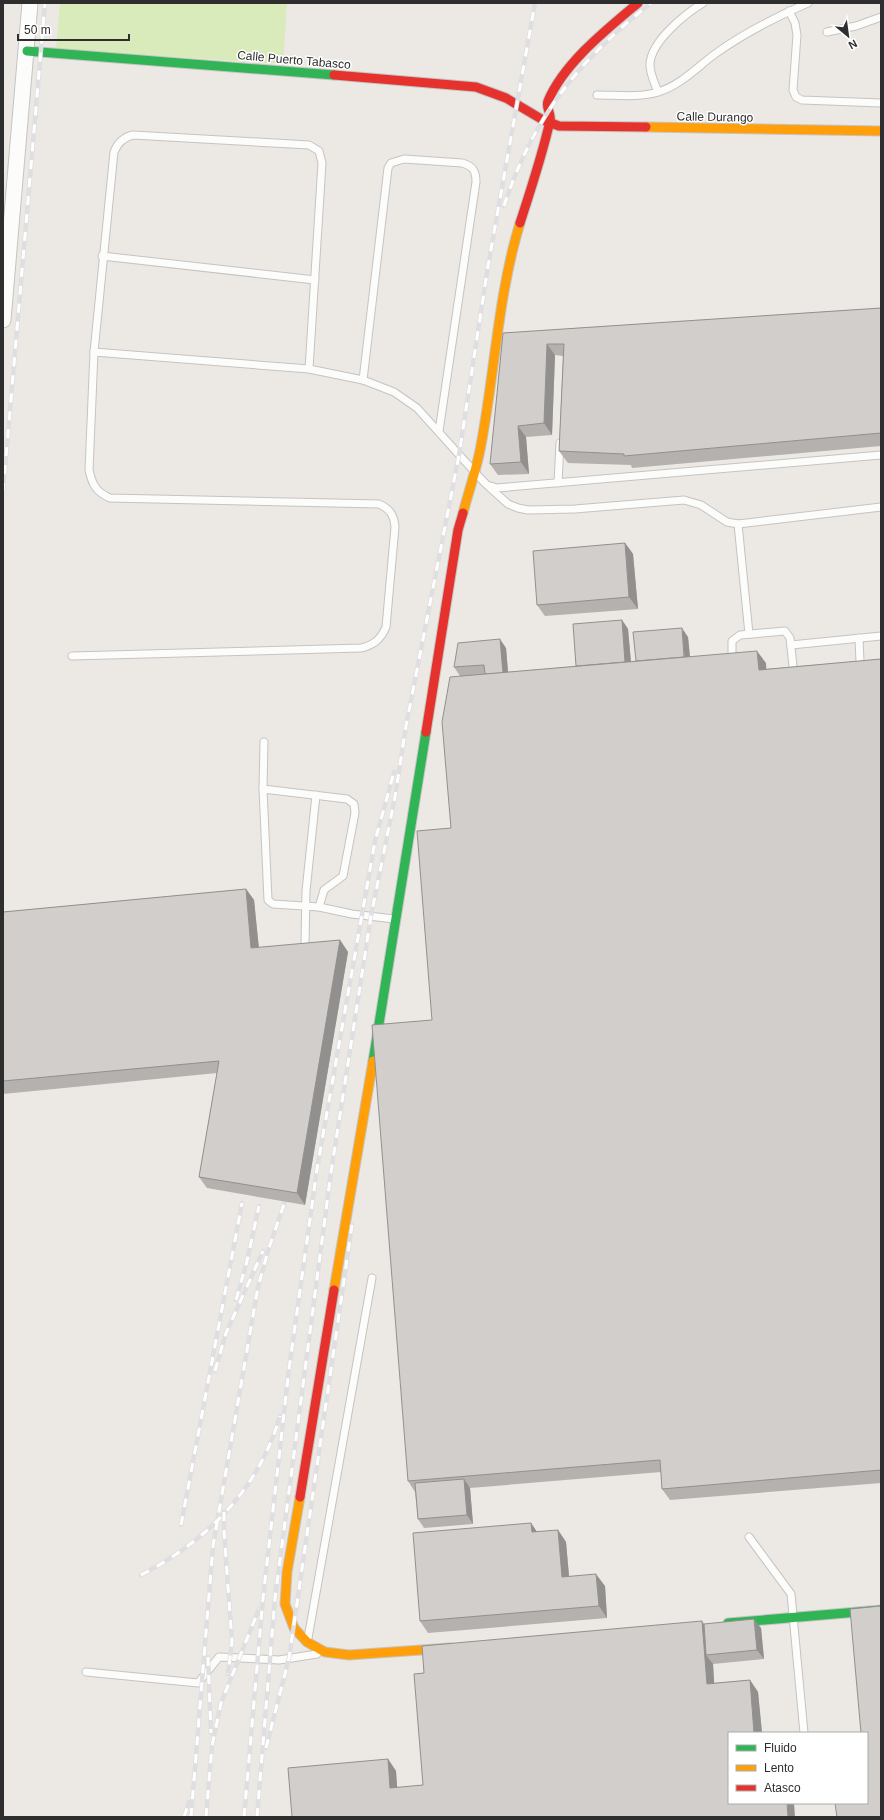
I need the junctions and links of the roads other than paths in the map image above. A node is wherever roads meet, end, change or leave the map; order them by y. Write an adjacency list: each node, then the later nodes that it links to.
1 (30, 3): 8 (street)
2 (638, 3): 12 (street)
3 (703, 3): 9 (lane)
4 (808, 3): 5 (lane)
5 (790, 11): 9 (lane); 11 (lane)
6 (881, 17): 7 (lane)
7 (828, 32)
8 (27, 51): 12 (street, Calle Puerto Tabasco); 16 (street)
9 (658, 92): 10 (lane)
10 (597, 95)
11 (881, 103)
12 (549, 124): 13 (street, Calle Durango); 18 (street)
13 (881, 131)
14 (102, 256): 15 (lane); 15 (lane); 19 (lane)
15 (315, 280): 20 (lane)
16 (3, 320)
17 (513, 334): 18 (street)
18 (497, 335): 25 (street)
19 (94, 352): 20 (lane); 35 (lane)
20 (309, 369): 21 (lane)
21 (363, 380): 22 (lane); 22 (lane)
22 (439, 431): 25 (lane)
23 (560, 435): 26 (lane)
24 (881, 455): 26 (lane)
25 (474, 472): 27 (lane); 43 (street)
26 (558, 483): 27 (lane)
27 (487, 485): 29 (lane)
28 (881, 507): 29 (lane)
29 (738, 524): 30 (lane)
30 (749, 634): 33 (lane); 34 (lane)
31 (881, 636): 32 (lane)
32 (859, 638): 33 (lane); 36 (lane)
33 (791, 645): 37 (lane)
34 (732, 653)
35 (72, 656)
36 (860, 662)
37 (793, 666)
38 (264, 742): 39 (lane)
39 (263, 789): 40 (lane); 41 (lane)
40 (316, 794): 41 (lane); 42 (lane)
41 (305, 905): 42 (lane); 44 (lane)
42 (318, 907): 43 (lane)
43 (397, 919): 50 (street)
44 (305, 945)
45 (372, 1278): 50 (lane)
46 (750, 1537): 48 (lane)
47 (881, 1610): 48 (street)
48 (793, 1618): 49 (street); 54 (lane)
49 (722, 1624)
50 (307, 1642): 52 (street)
51 (456, 1647): 52 (street)
52 (325, 1652): 53 (lane)
53 (86, 1672)
54 (804, 1732)

